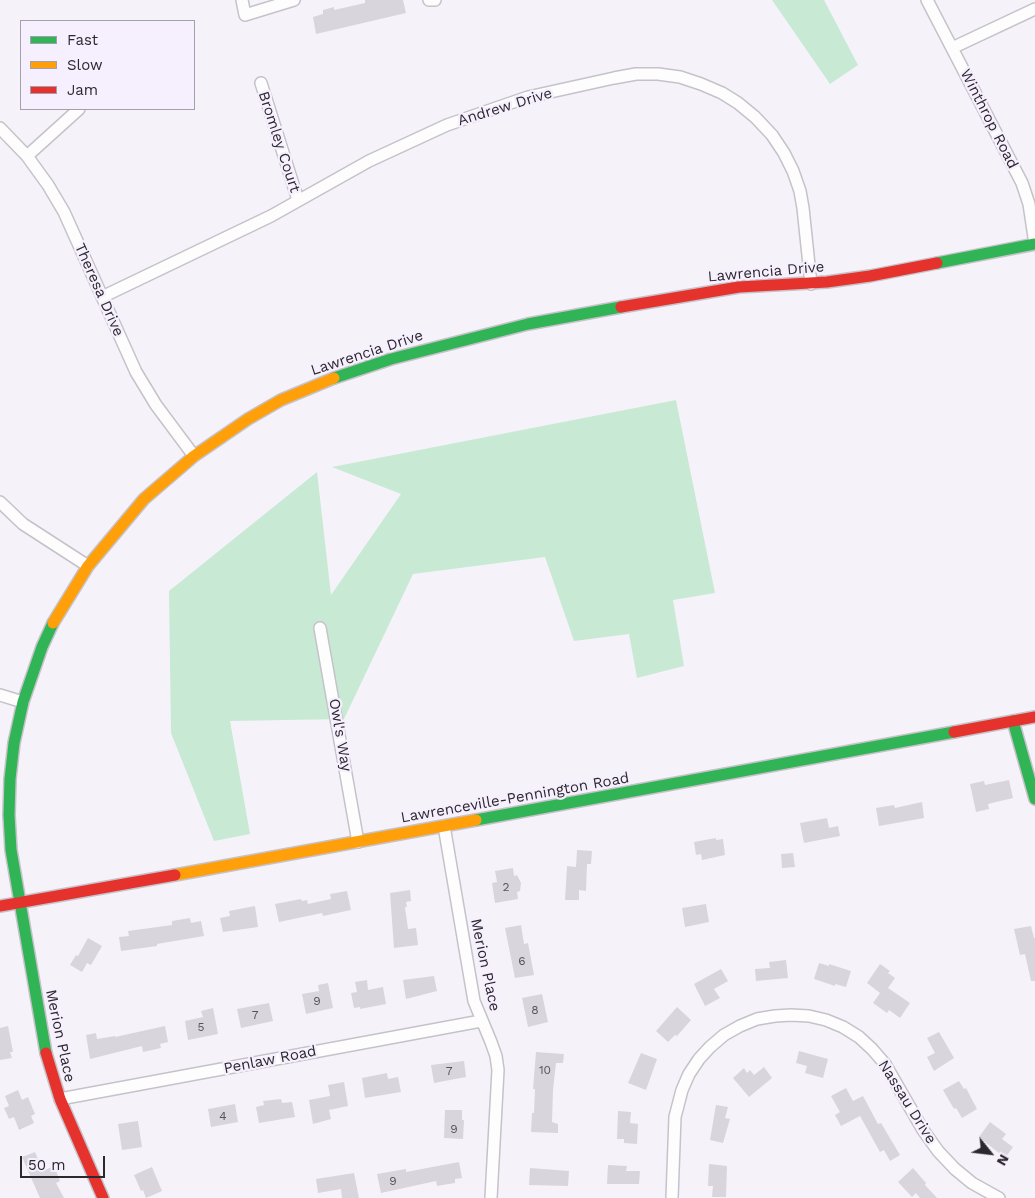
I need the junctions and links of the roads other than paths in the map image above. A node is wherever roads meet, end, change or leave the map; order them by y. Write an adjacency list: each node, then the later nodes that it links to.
1 (242, 0): 2 (street)
2 (294, 0)
3 (429, 0): 4 (street)
4 (434, 0)
5 (927, 0): 7 (street, Winthrop Road)
6 (1035, 9): 7 (street)
7 (952, 48): 13 (street, Winthrop Road)
8 (261, 83): 12 (street, Bromley Court)
9 (78, 110): 11 (street)
10 (0, 128): 11 (street, Theresa Drive)
11 (27, 156): 15 (street, Theresa Drive)
12 (298, 200): 14 (street, Andrew Drive); 15 (street, Andrew Drive)
13 (1035, 244): 14 (street, Lawrencia Drive)
14 (811, 284): 16 (street, Lawrencia Drive)
15 (102, 297): 16 (street, Theresa Drive)
16 (194, 456): 18 (street, Lawrencia Drive)
17 (0, 502): 18 (street)
18 (88, 566): 21 (street, Lawrencia Drive)
19 (320, 628): 26 (street, Owl's Way)
20 (0, 695): 21 (street)
21 (22, 702): 27 (street, Lawrencia Drive)
22 (1013, 722): 23 (street, Lawrenceville-Pennington Road); 24 (street); 25 (street, Lawrenceville-Pennington Road)
23 (1033, 722)
24 (1035, 799)
25 (444, 826): 26 (street, Lawrenceville-Pennington Road); 29 (street, Merion Place)
26 (358, 842): 27 (street, Lawrenceville-Pennington Road)
27 (19, 902): 28 (street, Lawrenceville-Pennington Road); 30 (street, Merion Place)
28 (0, 906)
29 (481, 1021): 30 (street, Penlaw Road); 32 (street, Merion Place)
30 (60, 1099): 31 (street, Merion Place)
31 (103, 1198)
32 (491, 1198)
33 (672, 1198): 34 (street, Nassau Drive)
34 (999, 1198)

